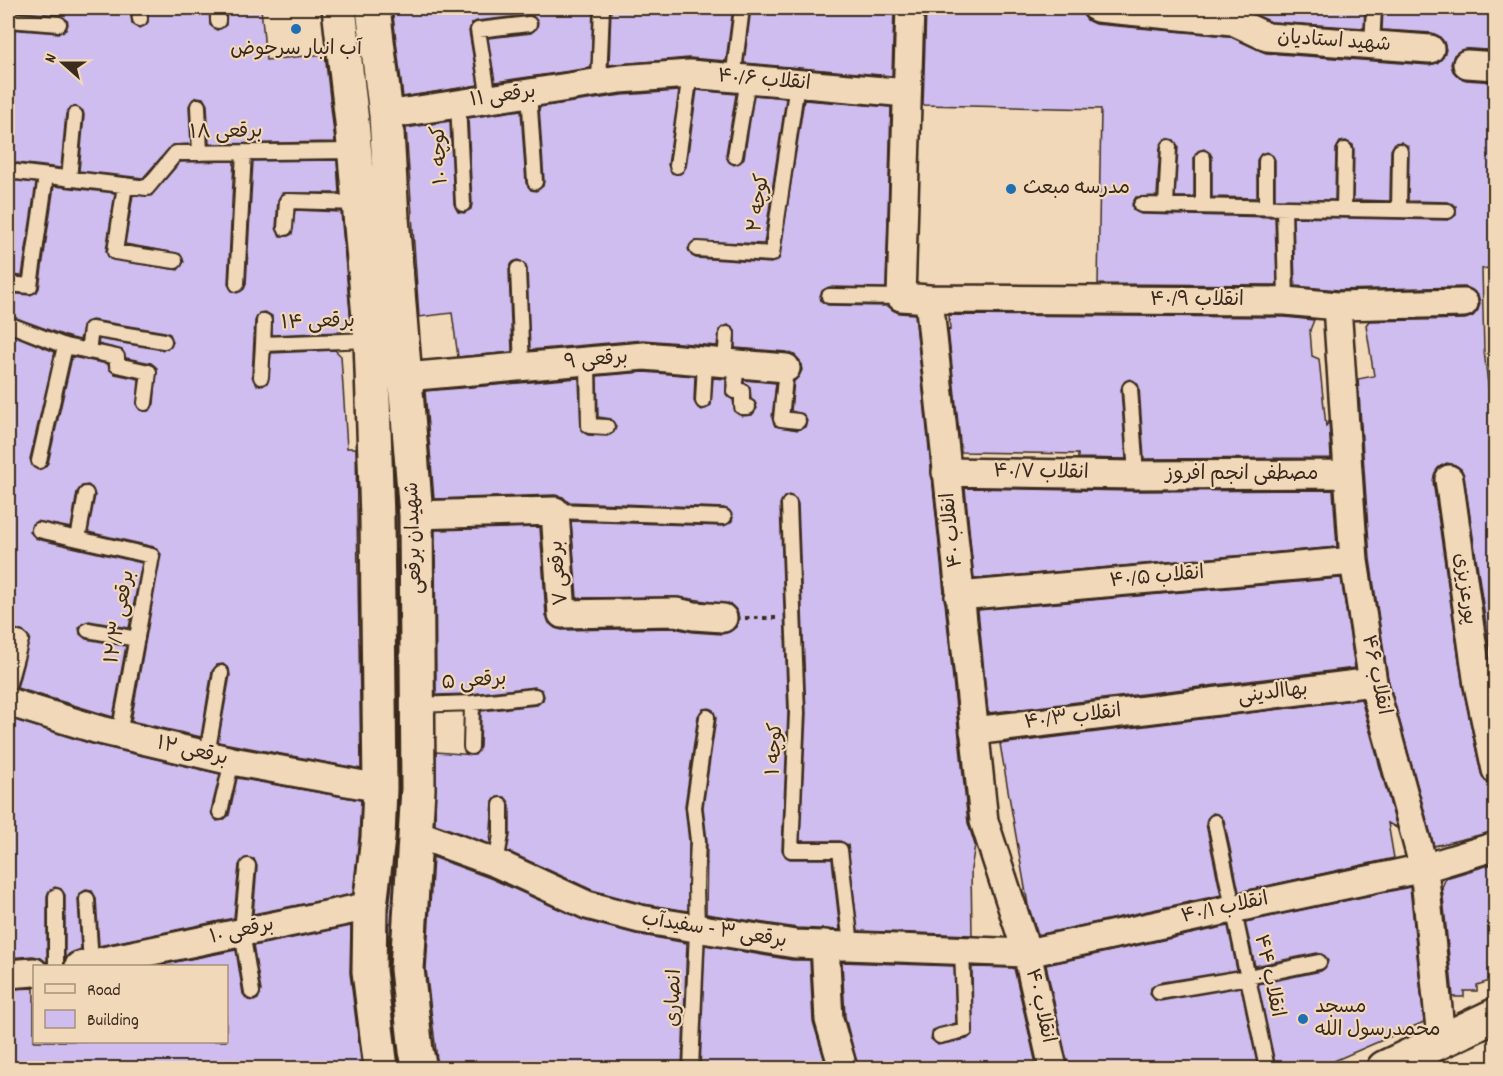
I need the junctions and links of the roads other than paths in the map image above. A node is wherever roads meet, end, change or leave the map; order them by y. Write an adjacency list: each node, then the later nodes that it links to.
1 (339, 8): 29 (main road, شهیدان برقعی)
2 (373, 8): 25 (main road, شهیدان برقعی)
3 (602, 8): 17 (lane)
4 (742, 8): 18 (lane)
5 (910, 8): 21 (street)
6 (1097, 8): 8 (street, شهید استادیان)
7 (1374, 8): 12 (lane)
8 (1184, 12): 12 (street, شهید استادیان)
9 (8, 20): 10 (lane)
10 (59, 24)
11 (529, 24): 22 (lane)
12 (1372, 45): 13 (street, شهید استادیان)
13 (1430, 49)
14 (1467, 64): 15 (street)
15 (1496, 66)
16 (690, 74): 17 (street, انقلاب ۴۰/۶); 18 (street, انقلاب ۴۰/۶); 36 (lane)
17 (610, 80): 20 (street, برقعی ۱۱)
18 (740, 80): 19 (street, انقلاب ۴۰/۶); 33 (lane)
19 (797, 84): 21 (street, انقلاب ۴۰/۶); 53 (lane, کوچه ۲)
20 (529, 93): 22 (street, برقعی ۱۱); 40 (lane)
21 (907, 93): 59 (street)
22 (489, 99): 23 (street, برقعی ۱۱)
23 (458, 103): 25 (street, برقعی ۱۱); 43 (lane, کوچه ۱۰)
24 (198, 106): 32 (lane)
25 (386, 115): 77 (main road, شهیدان برقعی)
26 (75, 116): 39 (lane)
27 (1169, 147): 45 (lane)
28 (1345, 150): 49 (lane)
29 (354, 151): 31 (lane, برقعی ۱۸); 42 (main road, شهیدان برقعی)
30 (1400, 151): 50 (lane)
31 (244, 152): 32 (lane, برقعی ۱۸); 57 (lane)
32 (200, 153): 41 (lane, برقعی ۱۸)
33 (735, 156)
34 (1203, 158): 46 (lane)
35 (1266, 161): 47 (lane)
36 (677, 166)
37 (8, 171): 38 (lane, برقعی ۱۸)
38 (46, 176): 39 (lane, برقعی ۱۸); 56 (lane)
39 (69, 179): 41 (lane, برقعی ۱۸)
40 (535, 182)
41 (125, 185): 54 (lane)
42 (359, 203): 52 (lane); 67 (main road, شهیدان برقعی)
43 (463, 204)
44 (1141, 205): 45 (lane)
45 (1166, 205): 46 (lane)
46 (1203, 206): 47 (lane)
47 (1266, 207): 48 (lane)
48 (1284, 208): 49 (lane); 61 (lane)
49 (1344, 209): 50 (lane)
50 (1399, 210): 51 (lane)
51 (1448, 211)
52 (285, 228)
53 (697, 249)
54 (175, 261)
55 (518, 269): 75 (lane)
56 (8, 284)
57 (237, 284)
58 (828, 296): 59 (lane)
59 (901, 297): 60 (street)
60 (929, 299): 61 (street, انقلاب ۴۰/۹); 85 (street, انقلاب ۴۰)
61 (1286, 301): 63 (street, انقلاب ۴۰/۹)
62 (1464, 303): 63 (street, انقلاب ۴۰/۹)
63 (1337, 306): 86 (street, انقلاب ۴۶)
64 (264, 321): 69 (lane)
65 (8, 324): 70 (lane)
66 (727, 334): 74 (lane)
67 (371, 340): 69 (lane, برقعی ۱۴); 116 (main road, شهیدان برقعی)
68 (164, 341): 71 (lane)
69 (263, 344): 76 (lane, برقعی ۱۴)
70 (64, 346): 71 (lane); 84 (lane)
71 (88, 352): 80 (lane)
72 (588, 362): 74 (street, برقعی ۹); 75 (street, برقعی ۹); 83 (lane)
73 (777, 362): 74 (street, برقعی ۹); 82 (lane)
74 (722, 363): 79 (lane); 81 (lane)
75 (522, 367): 77 (street, برقعی ۹)
76 (261, 377)
77 (405, 377): 92 (main road, شهیدان برقعی)
78 (1130, 388): 87 (lane)
79 (703, 401)
80 (145, 403)
81 (748, 407)
82 (798, 421)
83 (607, 427)
84 (39, 461)
85 (946, 472): 87 (street, انقلاب ۴۰/۷); 97 (street, انقلاب ۴۰)
86 (1348, 474): 87 (street, مصطفی انجم افروز); 96 (street, انقلاب ۴۶)
87 (1136, 475)
88 (1449, 479): 115 (street, پورعزیزی)
89 (86, 494): 95 (lane)
90 (789, 504): 132 (lane, کوچه ۱)
91 (555, 511): 92 (street, برقعی ۷); 93 (lane); 98 (street, برقعی ۷)
92 (416, 515): 108 (main road, شهیدان برقعی)
93 (724, 517)
94 (39, 530): 95 (lane)
95 (78, 539): 101 (lane, برقعی ۱۲/۳)
96 (1354, 561): 97 (street, انقلاب ۴۰/۵); 103 (street, انقلاب ۴۶)
97 (959, 596): 111 (street, انقلاب ۴۰)
98 (723, 618)
99 (88, 630): 101 (lane)
100 (8, 636): 104 (lane)
101 (137, 639): 112 (lane, برقعی ۱۲/۳)
102 (221, 673): 114 (lane)
103 (1373, 682): 109 (street, بهاالدینی); 125 (street, انقلاب ۴۶)
104 (8, 686)
105 (535, 696): 107 (lane, برقعی ۵)
106 (8, 702): 112 (street, برقعی ۱۲)
107 (472, 703): 108 (lane, برقعی ۵); 113 (lane)
108 (416, 705): 117 (main road, شهیدان برقعی)
109 (1172, 706): 111 (street, انقلاب ۴۰/۳)
110 (707, 717): 130 (lane, انصاری)
111 (974, 731): 134 (street, انقلاب ۴۰)
112 (119, 735): 114 (street, برقعی ۱۲)
113 (471, 747)
114 (219, 758): 116 (street, برقعی ۱۲); 119 (lane)
115 (1496, 770)
116 (380, 788): 117 (main road); 128 (main road, شهیدان برقعی)
117 (418, 789): 121 (main road, شهیدان برقعی)
118 (501, 805): 123 (lane)
119 (220, 812)
120 (1215, 822): 129 (lane, انقلاب ۴۴)
121 (417, 834): 123 (street, برقعی ۳ - سفیدآب); 148 (main road, شهیدان برقعی)
122 (1496, 846): 125 (street)
123 (496, 863): 130 (street, برقعی ۳ - سفیدآب)
124 (248, 866): 131 (lane)
125 (1424, 868): 129 (street, انقلاب ۴۰/۱); 145 (street, انقلاب ۴۶)
126 (56, 896): 136 (lane)
127 (87, 899): 137 (lane)
128 (370, 906): 131 (street, برقعی ۱۰); 147 (main road, شهیدان برقعی)
129 (1234, 907): 134 (street, انقلاب ۴۰/۱); 140 (lane, انقلاب ۴۴)
130 (697, 930): 132 (street, برقعی ۳ - سفیدآب); 149 (lane, انصاری)
131 (242, 932): 137 (street, برقعی ۱۰); 141 (lane)
132 (838, 944): 133 (street, برقعی ۳ - سفیدآب); 150 (street)
133 (962, 950): 134 (street, برقعی ۳ - سفیدآب); 144 (lane)
134 (1027, 953): 151 (street, انقلاب ۴۰)
135 (1319, 962): 140 (lane)
136 (56, 965)
137 (85, 965)
138 (33, 972): 139 (street)
139 (8, 974)
140 (1248, 977): 142 (lane); 152 (lane, انقلاب ۴۴)
141 (252, 992)
142 (1159, 992)
143 (1496, 1015): 145 (main road)
144 (940, 1036)
145 (1441, 1039): 146 (main road)
146 (1392, 1067)
147 (381, 1068)
148 (420, 1068)
149 (691, 1068)
150 (843, 1068)
151 (1053, 1068)
152 (1268, 1068)

